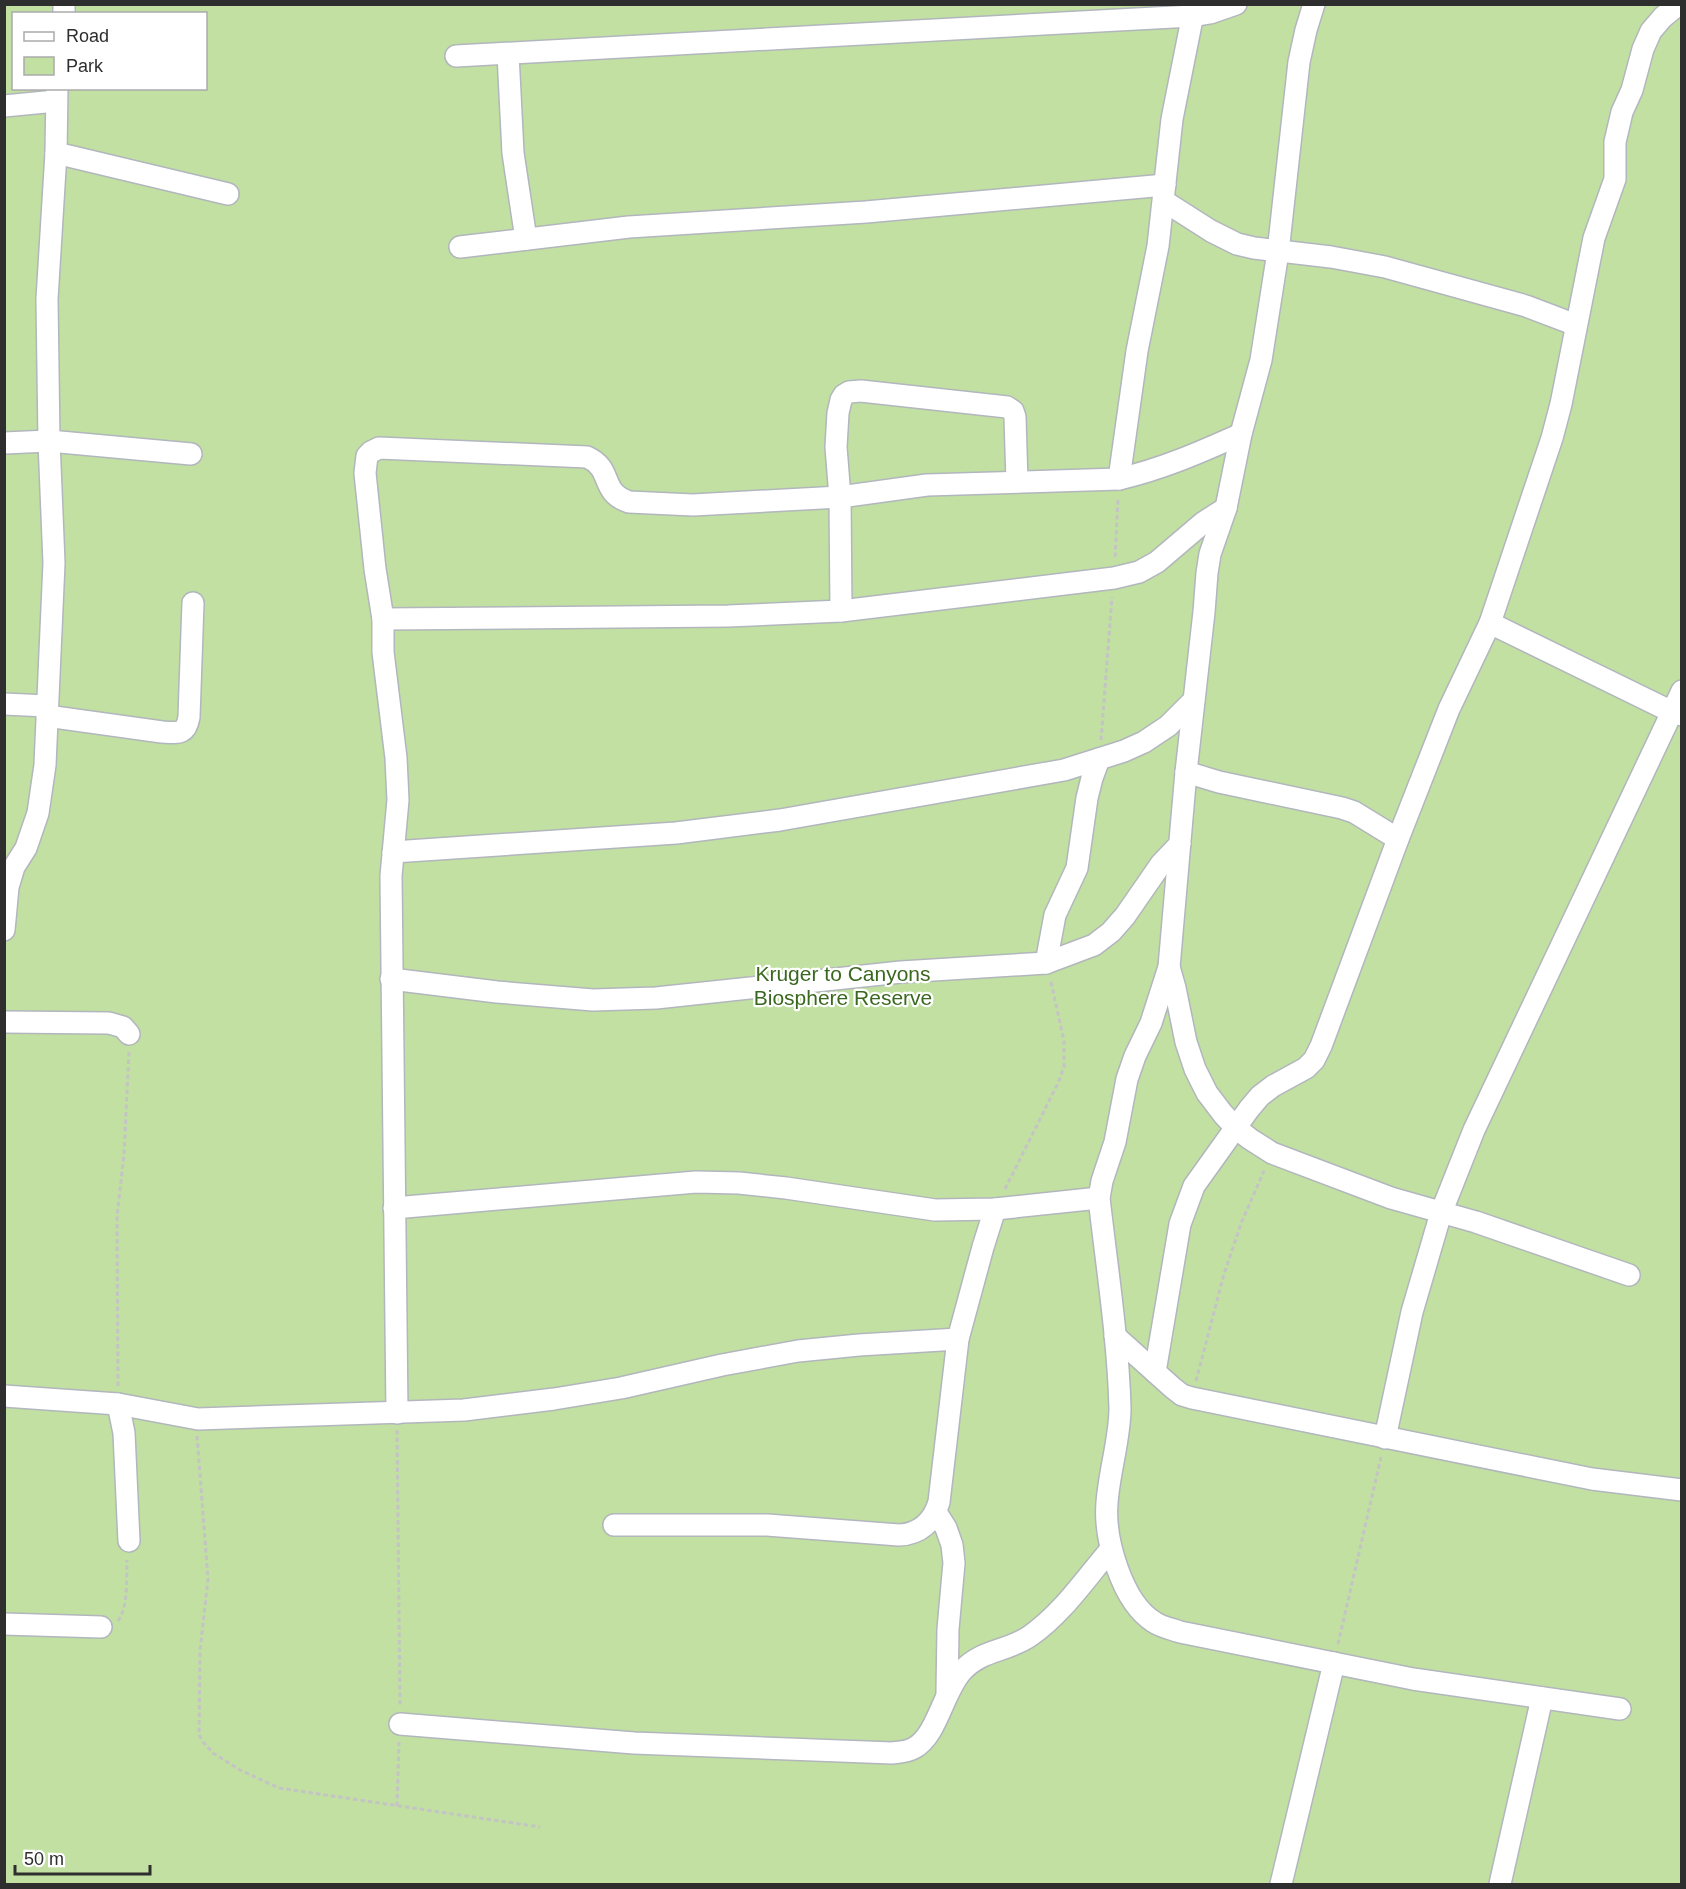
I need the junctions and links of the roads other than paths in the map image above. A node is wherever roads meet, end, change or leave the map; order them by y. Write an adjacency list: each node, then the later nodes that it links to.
1 (1236, 4): 4 (street)
2 (1314, 4): 14 (street)
3 (1679, 4): 15 (street)
4 (1193, 10): 5 (street); 10 (street)
5 (508, 54): 6 (street); 12 (street)
6 (456, 56)
7 (56, 95): 8 (street); 9 (street)
8 (4, 106)
9 (56, 153): 11 (street); 17 (street)
10 (1165, 193): 12 (street); 14 (street); 20 (street)
11 (228, 194)
12 (526, 239): 13 (street)
13 (460, 247)
14 (1278, 252): 15 (street); 16 (street)
15 (1576, 325): 27 (street)
16 (1241, 434): 20 (street); 23 (street)
17 (49, 441): 18 (street); 19 (street); 31 (street)
18 (4, 443)
19 (191, 454)
20 (1119, 479): 21 (street)
21 (1017, 482): 22 (street); 22 (street)
22 (840, 497): 25 (street); 26 (street)
23 (1226, 508): 25 (street); 29 (street)
24 (193, 603): 31 (street)
25 (841, 611): 26 (street)
26 (382, 619): 39 (street)
27 (1490, 623): 32 (street); 35 (street)
28 (1682, 691): 32 (street)
29 (1194, 700): 33 (street); 34 (street)
30 (4, 704): 31 (street)
31 (47, 711): 37 (street)
32 (1677, 714): 50 (street)
33 (1099, 759): 39 (street); 41 (street)
34 (1186, 772): 35 (street); 36 (street)
35 (1398, 839): 46 (street)
36 (1180, 844): 41 (street); 42 (street)
37 (26, 848): 38 (street); 40 (street)
38 (4, 850)
39 (393, 852): 43 (street)
40 (4, 930)
41 (1046, 963): 43 (street)
42 (1169, 967): 46 (street); 47 (street)
43 (391, 979): 48 (street)
44 (4, 1022): 45 (street)
45 (129, 1034)
46 (1236, 1128): 50 (street); 54 (street)
47 (1099, 1198): 49 (street); 52 (street)
48 (394, 1208): 49 (street); 57 (street)
49 (995, 1209): 53 (street)
50 (1442, 1213): 51 (street); 58 (street)
51 (1629, 1275)
52 (1115, 1336): 54 (street); 63 (street)
53 (958, 1339): 57 (street); 60 (street)
54 (1155, 1372): 58 (street)
55 (4, 1396): 56 (street)
56 (118, 1404): 57 (street); 62 (street)
57 (397, 1413)
58 (1385, 1438): 59 (street)
59 (1682, 1491)
60 (936, 1512): 61 (street); 67 (street)
61 (614, 1525)
62 (129, 1540)
63 (1111, 1549): 66 (street); 67 (street)
64 (4, 1624): 65 (street)
65 (101, 1627)
66 (1334, 1663): 68 (street); 71 (street)
67 (947, 1693): 70 (street)
68 (1542, 1698): 69 (street); 72 (street)
69 (1620, 1709)
70 (400, 1724)
71 (1281, 1884)
72 (1500, 1884)

